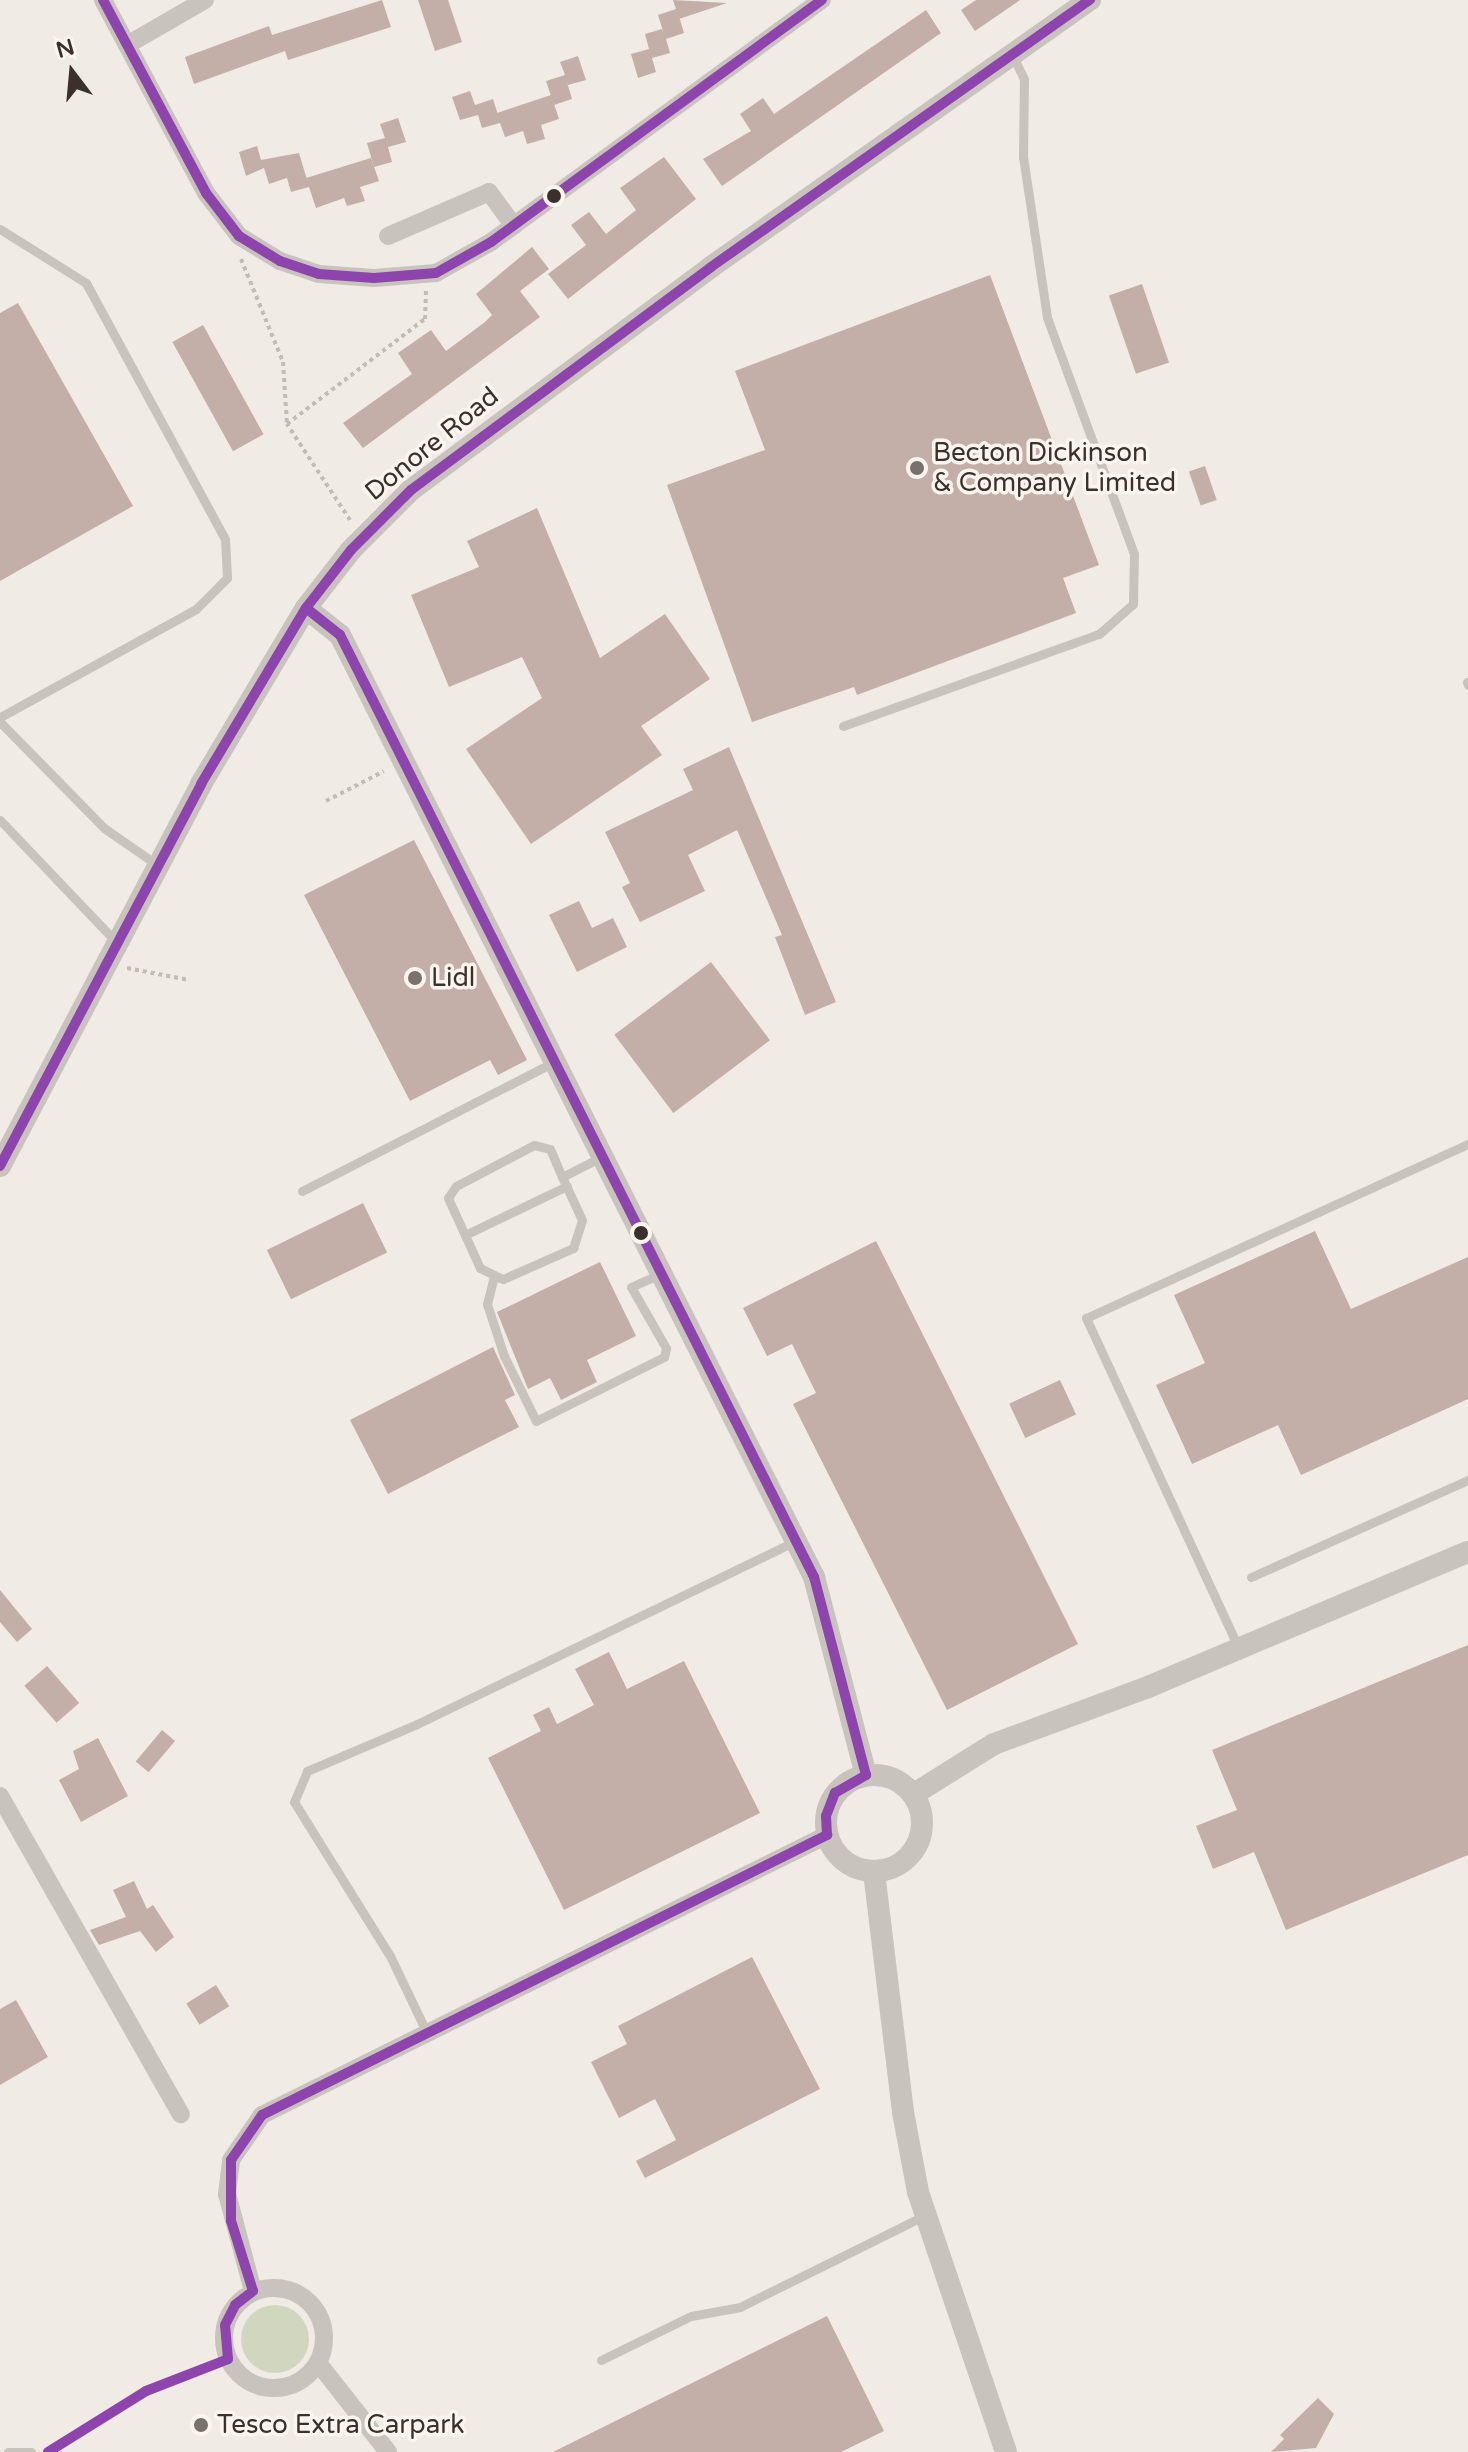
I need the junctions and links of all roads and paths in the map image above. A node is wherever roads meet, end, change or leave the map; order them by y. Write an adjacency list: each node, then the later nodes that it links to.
1 (103, 0): 5 (street)
2 (205, 0): 5 (street)
3 (822, 0): 7 (street)
4 (1090, 0): 6 (street, Donore Road)
5 (127, 45): 9 (street)
6 (1012, 54): 13 (street, Donore Road); 16 (lane)
7 (514, 226): 10 (street); 11 (street)
8 (0, 229): 15 (lane)
9 (239, 236): 11 (street); 12 (path)
10 (388, 236)
11 (427, 274): 12 (path)
12 (287, 424): 13 (path)
13 (362, 539): 14 (street, Donore Road)
14 (306, 608): 17 (street); 20 (street, Donore Road)
15 (0, 719): 20 (lane)
16 (843, 726)
17 (403, 761): 18 (path); 24 (street)
18 (326, 801)
19 (0, 820): 21 (lane)
20 (156, 864): 21 (street, Donore Road)
21 (116, 942): 22 (street, Donore Road)
22 (105, 964): 23 (path); 27 (street, Donore Road)
23 (189, 980)
24 (554, 1062): 26 (street); 29 (lane)
25 (1468, 1144): 37 (lane)
26 (601, 1157): 28 (lane); 31 (street)
27 (0, 1166)
28 (564, 1181): 30 (lane); 30 (lane); 32 (lane)
29 (302, 1191)
30 (465, 1235): 32 (lane)
31 (660, 1274): 32 (lane); 34 (street)
32 (494, 1276)
33 (1468, 1480): 36 (lane)
34 (796, 1541): 38 (street); 43 (lane)
35 (1468, 1552): 37 (street)
36 (1251, 1577)
37 (1239, 1649): 39 (street)
38 (866, 1775): 39 (street); 41 (street)
39 (914, 1794): 42 (street)
40 (0, 1796): 44 (street)
41 (827, 1835): 42 (street); 43 (street)
42 (874, 1872): 45 (street)
43 (426, 2031): 46 (street)
44 (181, 2114)
45 (925, 2215): 48 (lane); 54 (street)
46 (253, 2291): 47 (street); 49 (street)
47 (228, 2359): 49 (street); 52 (lane)
48 (601, 2360)
49 (319, 2364): 53 (street)
50 (8, 2452): 51 (lane)
51 (31, 2452)
52 (48, 2452)
53 (388, 2452)
54 (1006, 2452)

